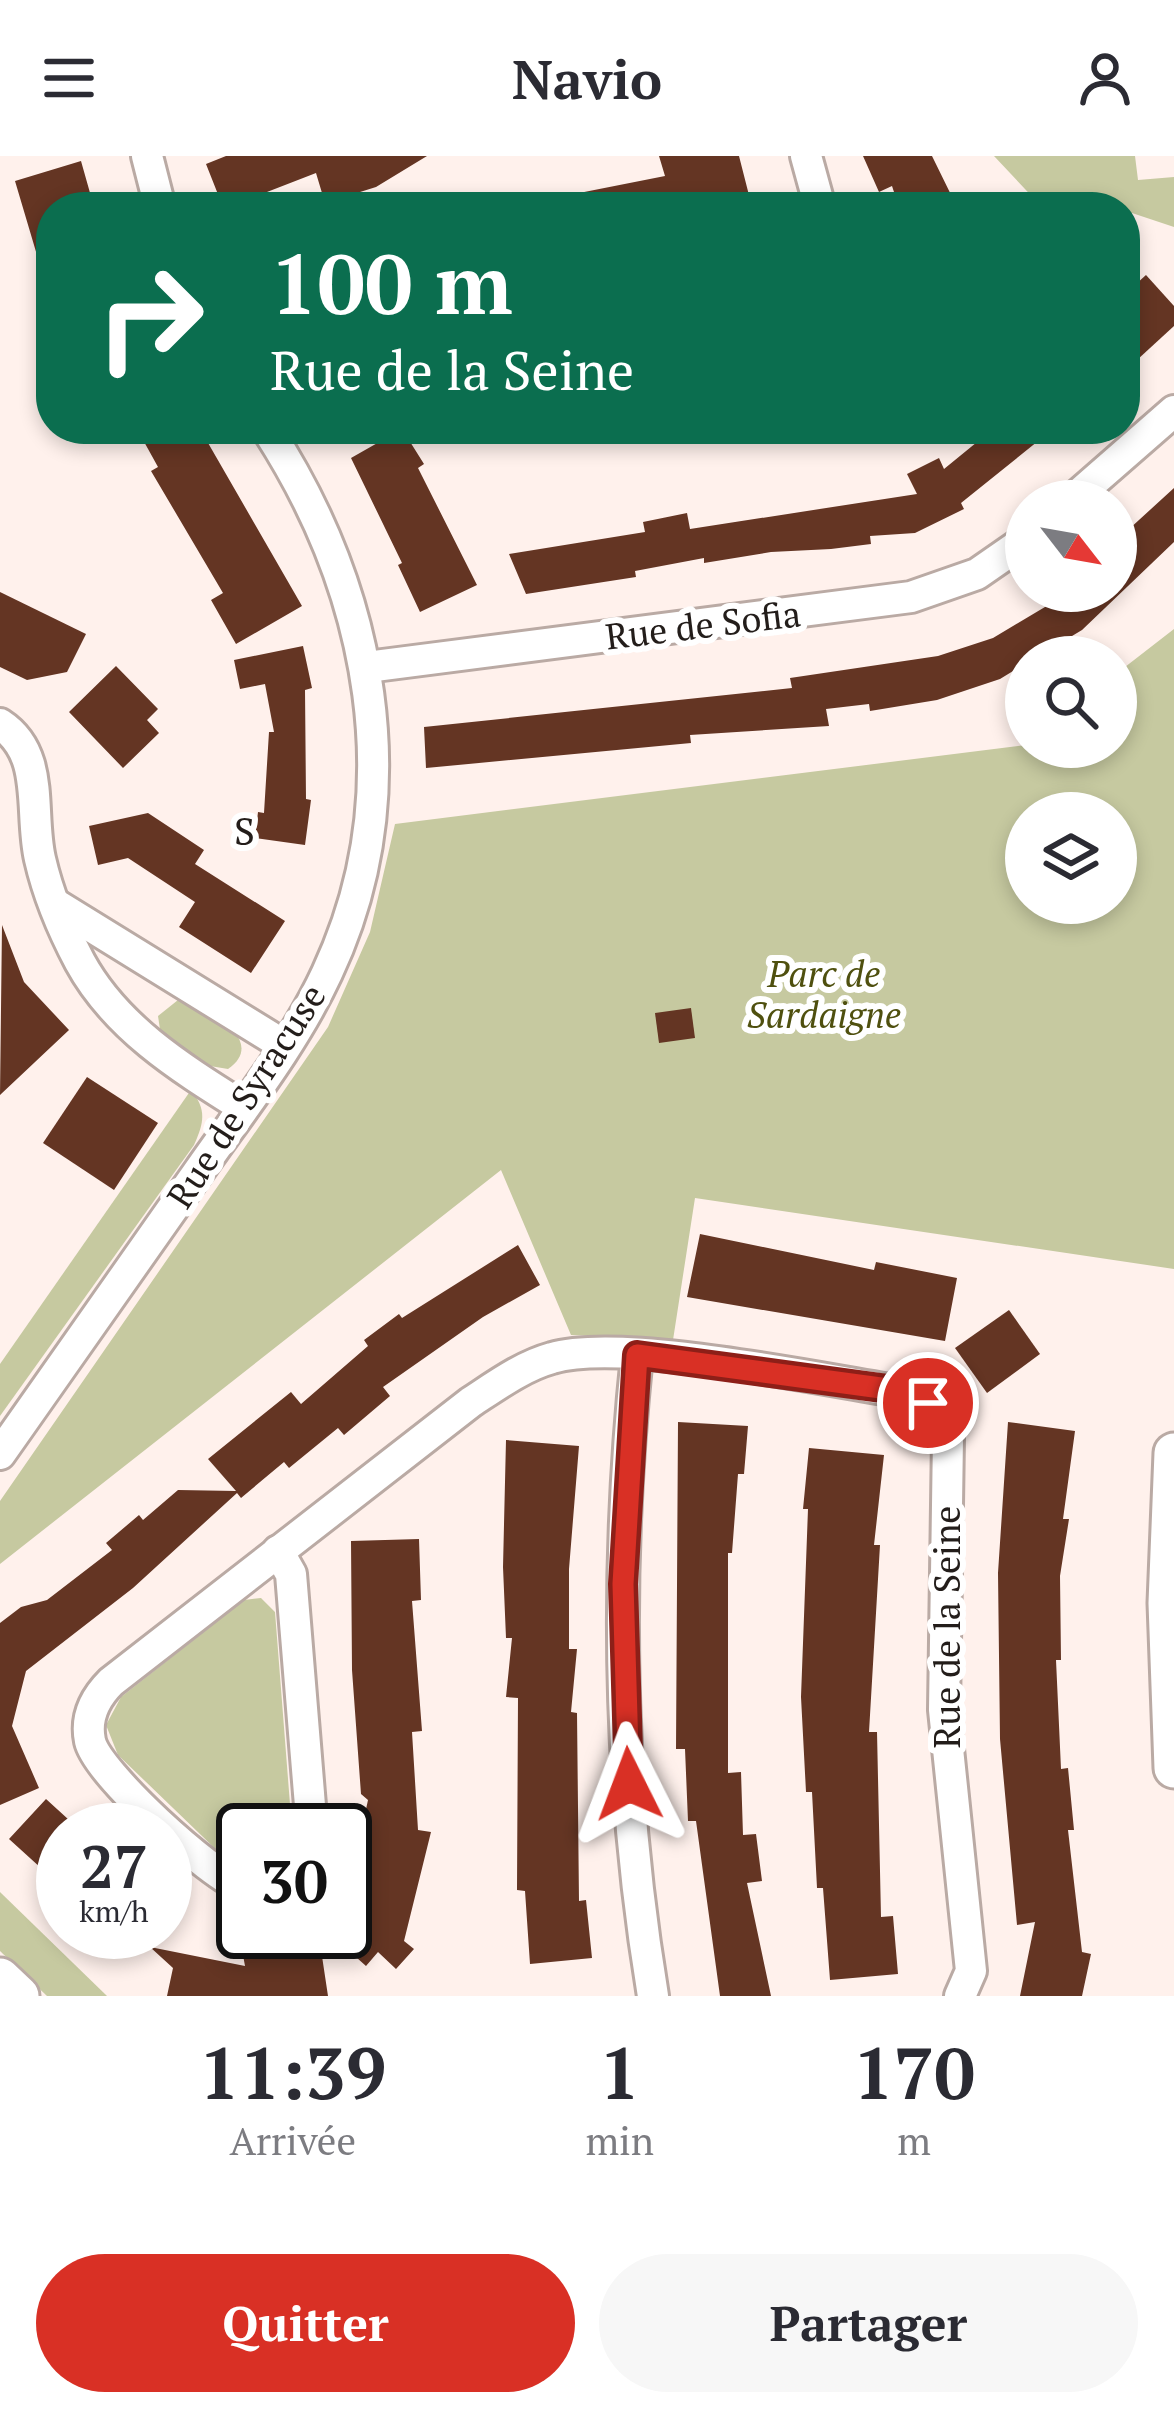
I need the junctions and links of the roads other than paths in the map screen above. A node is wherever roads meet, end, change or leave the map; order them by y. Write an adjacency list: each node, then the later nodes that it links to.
1 (147, 156): 3 (street)
2 (806, 156): 4 (street)
3 (156, 192)
4 (816, 192)
5 (1174, 411): 6 (street)
6 (1140, 441)
7 (285, 444): 11 (street, Rue de Syracuse)
8 (1136, 444): 9 (street)
9 (1095, 480)
10 (1005, 555): 11 (street, Rue de Sofia)
11 (367, 668): 14 (street, Rue de Syracuse)
12 (0, 724): 13 (street)
13 (54, 903): 14 (street); 15 (street)
14 (285, 1046): 15 (street, Rue de Syracuse)
15 (243, 1107): 17 (street, Rue de Syracuse)
16 (637, 1355): 19 (street, Rue de la Seine); 25 (street); 26 (street, Rue de la Seine)
17 (0, 1453)
18 (1174, 1453): 20 (street)
19 (278, 1551): 21 (street); 22 (street, Rue de la Seine)
20 (1174, 1768)
21 (309, 1803)
22 (216, 1874)
23 (0, 1978): 24 (street)
24 (19, 1996)
25 (653, 1996)
26 (961, 1996)

